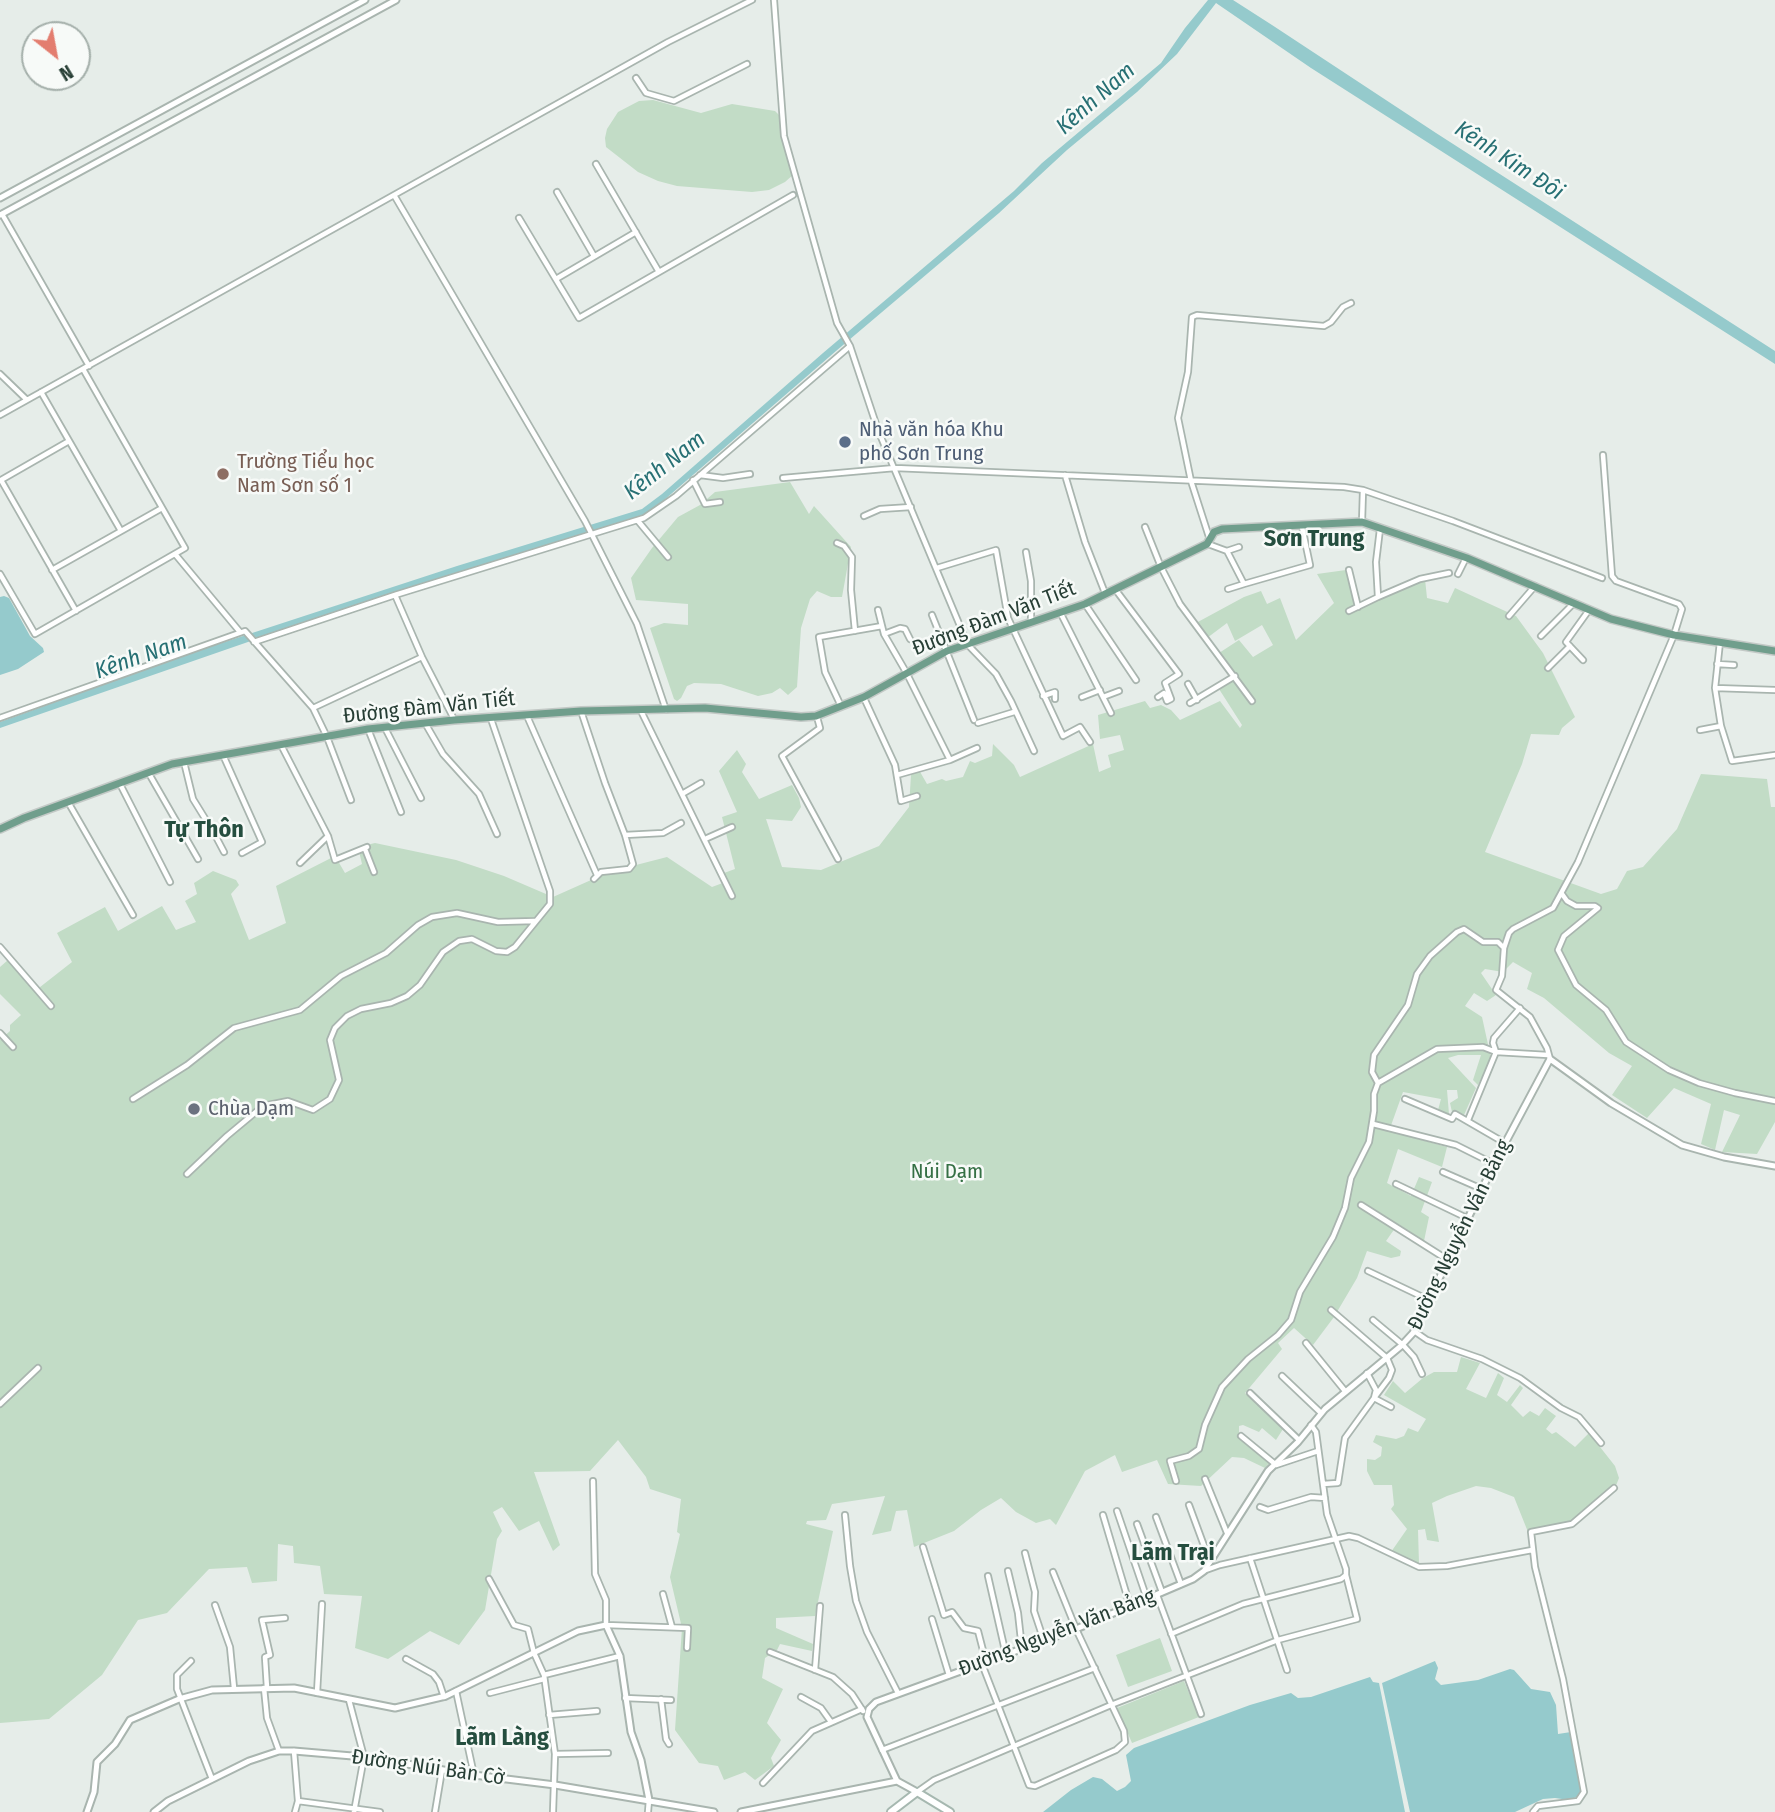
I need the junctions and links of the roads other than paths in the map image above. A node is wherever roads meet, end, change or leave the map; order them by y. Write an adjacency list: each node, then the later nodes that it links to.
1 (365, 0): 5 (street)
2 (396, 0): 6 (street)
3 (752, 0): 11 (street)
4 (774, 0): 21 (street)
5 (357, 5): 6 (street); 13 (street)
6 (364, 18): 14 (street)
7 (747, 64): 8 (street)
8 (636, 78)
9 (596, 164): 16 (street)
10 (557, 192): 17 (street)
11 (394, 195): 22 (street); 48 (street)
12 (793, 195): 18 (street)
13 (0, 198)
14 (1, 214): 22 (street)
15 (519, 218): 19 (street)
16 (636, 232): 17 (street); 18 (street)
17 (594, 256): 19 (street)
18 (659, 272): 19 (street)
19 (555, 279)
20 (1351, 303): 36 (street)
21 (850, 346): 29 (street); 31 (street)
22 (86, 367): 24 (street); 40 (street)
23 (0, 374): 25 (street)
24 (41, 392): 25 (street); 27 (street)
25 (27, 400): 26 (street)
26 (0, 415)
27 (69, 441): 34 (street); 47 (street)
28 (1604, 455): 90 (street)
29 (895, 468): 32 (street); 33 (street); 39 (street)
30 (750, 474): 31 (street)
31 (699, 475): 35 (street)
32 (1065, 475): 36 (street); 71 (street)
33 (783, 478)
34 (0, 480): 59 (street)
35 (693, 480): 38 (street); 42 (street)
36 (1191, 481): 37 (street); 49 (street)
37 (1363, 490): 43 (street); 64 (street)
38 (720, 502)
39 (911, 507): 41 (street); 58 (street)
40 (162, 508): 47 (street); 54 (street)
41 (864, 516)
42 (638, 521): 48 (street); 55 (street)
43 (1362, 522): 45 (main road, Đường Đàm Văn Tiết); 46 (main road, Đường Đàm Văn Tiết)
44 (1144, 527): 57 (street)
45 (1302, 527): 49 (main road, Đường Đàm Văn Tiết); 65 (street)
46 (1380, 528): 56 (main road, Đường Đàm Văn Tiết); 73 (street)
47 (121, 531): 59 (street)
48 (592, 535): 72 (street); 123 (street)
49 (1208, 541): 52 (street); 57 (main road, Đường Đàm Văn Tiết)
50 (837, 543): 87 (street)
51 (1239, 547): 52 (street)
52 (1227, 551): 65 (street)
53 (1026, 552): 84 (street)
54 (175, 554): 79 (street); 88 (street)
55 (668, 556)
56 (1467, 558): 63 (street); 67 (main road, Đường Đàm Văn Tiết)
57 (1161, 567): 68 (main road, Đường Đàm Văn Tiết); 105 (street)
58 (937, 568): 86 (street); 95 (street)
59 (52, 570): 79 (street)
60 (1349, 570): 76 (street)
61 (1449, 573): 73 (street)
62 (0, 574): 66 (street)
63 (1458, 574)
64 (1602, 578)
65 (1244, 584): 69 (street)
66 (7, 586): 70 (street); 79 (street)
67 (1535, 586): 74 (main road, Đường Đàm Văn Tiết); 83 (street)
68 (1115, 589): 71 (main road, Đường Đàm Văn Tiết); 116 (street)
69 (1228, 589)
70 (0, 590)
71 (1105, 593): 75 (main road, Đường Đàm Văn Tiết)
72 (394, 595): 94 (street); 99 (street)
73 (1378, 597): 76 (street)
74 (1574, 603): 78 (main road, Đường Đàm Văn Tiết); 91 (street)
75 (1085, 604): 81 (main road, Đường Đàm Văn Tiết); 106 (street)
76 (1358, 607): 80 (street)
77 (878, 610): 85 (street)
78 (1589, 610): 90 (main road, Đường Đàm Văn Tiết); 96 (street)
79 (76, 611)
80 (1349, 611)
81 (1060, 612): 84 (main road, Đường Đàm Văn Tiết); 109 (street)
82 (932, 615): 97 (street)
83 (1509, 617)
84 (1031, 622): 86 (main road, Đường Đàm Văn Tiết)
85 (882, 626): 87 (street); 89 (street)
86 (1011, 628): 95 (main road, Đường Đàm Văn Tiết); 112 (street)
87 (855, 631): 121 (street)
88 (243, 632): 94 (street); 130 (street)
89 (884, 634): 92 (street); 104 (street)
90 (1674, 635): 93 (main road, Đường Đàm Văn Tiết); 171 (street)
91 (1541, 636)
92 (910, 639)
93 (1720, 641): 98 (main road, Đường Đàm Văn Tiết); 101 (street)
94 (254, 642): 122 (street)
95 (968, 645): 97 (main road, Đường Đàm Văn Tiết); 126 (street)
96 (1570, 646): 100 (street); 103 (street)
97 (947, 651): 104 (main road, Đường Đàm Văn Tiết); 126 (street)
98 (1775, 651)
99 (422, 657): 122 (street); 132 (street)
100 (1583, 660)
101 (1717, 664): 102 (street); 108 (street)
102 (1734, 665)
103 (1548, 668)
104 (906, 672): 114 (main road, Đường Đàm Văn Tiết); 145 (street)
105 (1235, 676): 118 (street); 119 (street)
106 (1136, 680)
107 (1188, 684): 118 (street)
108 (1715, 688): 110 (street); 134 (street)
109 (1100, 690): 113 (street); 115 (street)
110 (1775, 690)
111 (1119, 691): 113 (street)
112 (1043, 696): 117 (street); 139 (street)
113 (1103, 696): 127 (street)
114 (864, 697): 121 (main road, Đường Đàm Văn Tiết); 148 (street)
115 (1082, 697)
116 (1158, 697)
117 (1055, 699)
118 (1196, 700): 120 (street)
119 (1252, 701)
120 (1190, 703)
121 (841, 707): 129 (main road, Đường Đàm Văn Tiết)
122 (313, 708): 138 (street)
123 (666, 710): 125 (main road, Đường Đàm Văn Tiết); 129 (main road, Đường Đàm Văn Tiết)
124 (581, 711): 125 (main road, Đường Đàm Văn Tiết); 128 (main road, Đường Đàm Văn Tiết); 161 (street)
125 (641, 711): 151 (street)
126 (1014, 712): 142 (street)
127 (1111, 713)
128 (527, 716): 131 (main road, Đường Đàm Văn Tiết); 161 (street)
129 (817, 716): 167 (street)
130 (0, 718)
131 (491, 719): 132 (main road, Đường Đàm Văn Tiết); 174 (street)
132 (454, 720): 133 (main road, Đường Đàm Văn Tiết)
133 (425, 723): 135 (main road, Đường Đàm Văn Tiết); 160 (street)
134 (1721, 726): 137 (street); 144 (street)
135 (385, 727): 136 (main road, Đường Đàm Văn Tiết); 153 (street)
136 (368, 729): 138 (main road, Đường Đàm Văn Tiết); 156 (street)
137 (1700, 730)
138 (327, 737): 140 (main road, Đường Đàm Văn Tiết); 154 (street)
139 (1090, 742)
140 (281, 745): 143 (main road, Đường Đàm Văn Tiết); 162 (street)
141 (976, 748): 145 (street)
142 (1034, 751)
143 (223, 754): 146 (main road, Đường Đàm Văn Tiết); 165 (street)
144 (1775, 755)
145 (950, 760): 148 (street)
146 (184, 762): 147 (main road, Đường Đàm Văn Tiết); 164 (street)
147 (148, 772): 150 (main road, Đường Đàm Văn Tiết); 166 (street)
148 (897, 775): 152 (street)
149 (701, 783): 151 (street)
150 (120, 784): 155 (main road, Đường Đàm Văn Tiết); 170 (street)
151 (682, 794): 163 (street)
152 (917, 796)
153 (421, 798)
154 (351, 800)
155 (68, 802): 159 (main road, Đường Đàm Văn Tiết); 173 (street)
156 (401, 812)
157 (681, 823): 161 (street)
158 (732, 827): 163 (street)
159 (0, 829)
160 (497, 834)
161 (625, 835)
162 (328, 836): 168 (street); 169 (street)
163 (705, 839): 172 (street)
164 (223, 852)
165 (242, 853)
166 (198, 859)
167 (838, 859)
168 (300, 863)
169 (374, 872)
170 (170, 882)
171 (1562, 894): 176 (street); 186 (street)
172 (732, 896)
173 (133, 915)
174 (536, 921): 185 (street); 193 (street)
175 (0, 947): 177 (street)
176 (1504, 947): 178 (street); 183 (street)
177 (51, 1006)
178 (1520, 1008): 181 (street); 182 (street)
179 (0, 1033): 180 (street)
180 (13, 1047)
181 (1496, 1052): 182 (street); 183 (street); 187 (street)
182 (1549, 1057): 189 (street, Đường Nguyễn Văn Bảng); 191 (street)
183 (1378, 1083): 188 (street)
184 (1405, 1098): 187 (street)
185 (133, 1099)
186 (1775, 1101)
187 (1468, 1121): 189 (street)
188 (1373, 1124): 190 (street); 224 (street)
189 (1505, 1143): 190 (street, Đường Nguyễn Văn Bảng)
190 (1494, 1164): 195 (street, Đường Nguyễn Văn Bảng)
191 (1775, 1166)
192 (1443, 1172): 195 (street)
193 (187, 1174)
194 (1396, 1184): 197 (street)
195 (1482, 1189): 197 (street, Đường Nguyễn Văn Bảng)
196 (1361, 1205): 198 (street)
197 (1468, 1218): 198 (street, Đường Nguyễn Văn Bảng)
198 (1448, 1260): 200 (street, Đường Nguyễn Văn Bảng)
199 (1368, 1271): 200 (street)
200 (1429, 1300): 203 (street, Đường Nguyễn Văn Bảng)
201 (1331, 1310): 206 (street)
202 (1373, 1320): 205 (street)
203 (1414, 1331): 205 (street, Đường Nguyễn Văn Bảng); 220 (street)
204 (1307, 1343): 211 (street)
205 (1403, 1345): 206 (street, Đường Nguyễn Văn Bảng); 209 (street)
206 (1387, 1357): 208 (street, Đường Nguyễn Văn Bảng); 213 (street)
207 (38, 1368): 214 (street)
208 (1367, 1373): 211 (street, Đường Nguyễn Văn Bảng); 213 (street)
209 (1422, 1374)
210 (1282, 1376): 216 (street)
211 (1345, 1391): 216 (street, Đường Nguyễn Văn Bảng)
212 (1250, 1393): 219 (street)
213 (1374, 1398): 215 (street); 226 (street)
214 (0, 1404)
215 (1391, 1407)
216 (1321, 1413): 217 (street, Đường Nguyễn Văn Bảng)
217 (1311, 1425): 219 (street, Đường Nguyễn Văn Bảng); 221 (street)
218 (1241, 1436): 222 (street)
219 (1299, 1440): 222 (street, Đường Nguyễn Văn Bảng)
220 (1601, 1443)
221 (1318, 1451): 222 (street); 226 (street)
222 (1274, 1465): 236 (street, Đường Nguyễn Văn Bảng)
223 (1205, 1479): 236 (street)
224 (1176, 1480)
225 (593, 1481): 260 (street)
226 (1323, 1484): 228 (street)
227 (1614, 1488): 239 (street)
228 (1325, 1498): 230 (street); 237 (street)
229 (1189, 1505): 242 (street)
230 (1260, 1507)
231 (1117, 1511): 253 (street)
232 (845, 1515): 286 (street)
233 (1103, 1516): 257 (street)
234 (1156, 1517): 249 (street)
235 (1137, 1524): 251 (street)
236 (1227, 1533): 242 (street, Đường Nguyễn Văn Bảng)
237 (1334, 1539): 239 (street); 241 (street); 246 (street)
238 (923, 1547): 274 (street)
239 (1532, 1550): 332 (street)
240 (1025, 1553): 265 (street)
241 (1250, 1558): 243 (street); 252 (street)
242 (1210, 1563): 243 (street, Đường Nguyễn Văn Bảng)
243 (1204, 1570): 249 (street, Đường Nguyễn Văn Bảng)
244 (1008, 1571): 267 (street)
245 (1052, 1572): 262 (street)
246 (1346, 1575): 252 (street); 264 (street)
247 (988, 1576): 270 (street)
248 (489, 1579): 269 (street)
249 (1181, 1584): 251 (street, Đường Nguyễn Văn Bảng)
250 (663, 1594): 261 (street)
251 (1159, 1594): 253 (street, Đường Nguyễn Văn Bảng); 263 (street)
252 (1264, 1598): 263 (street); 264 (street)
253 (1147, 1599): 257 (street, Đường Nguyễn Văn Bảng)
254 (322, 1604): 284 (street)
255 (215, 1605): 281 (street)
256 (820, 1606): 276 (street)
257 (1129, 1606): 262 (street, Đường Nguyễn Văn Bảng)
258 (285, 1618): 282 (street)
259 (932, 1619): 278 (street)
260 (606, 1625): 261 (street); 269 (street); 271 (street)
261 (672, 1628): 266 (street)
262 (1076, 1629): 265 (street, Đường Nguyễn Văn Bảng); 275 (street)
263 (1171, 1634): 280 (street)
264 (1278, 1640): 277 (street); 280 (street)
265 (1044, 1641): 267 (street, Đường Nguyễn Văn Bảng)
266 (687, 1648)
267 (1023, 1649): 270 (street, Đường Nguyễn Văn Bảng)
268 (770, 1652): 276 (street)
269 (534, 1653): 279 (street); 283 (street)
270 (1006, 1655): 274 (street, Đường Nguyễn Văn Bảng)
271 (620, 1656): 279 (street); 290 (street)
272 (406, 1659): 288 (street)
273 (191, 1661): 289 (street)
274 (984, 1663): 278 (street, Đường Nguyễn Văn Bảng); 294 (street)
275 (1096, 1668): 294 (street); 295 (street)
276 (815, 1670): 296 (street)
277 (1287, 1670)
278 (949, 1675): 286 (street, Đường Nguyễn Văn Bảng)
279 (544, 1677): 285 (street); 299 (street)
280 (1186, 1677): 295 (street); 298 (street)
281 (234, 1688): 282 (street); 289 (street)
282 (265, 1688): 284 (street); 305 (street)
283 (456, 1691): 288 (street); 311 (street)
284 (317, 1693): 292 (street)
285 (490, 1693)
286 (898, 1693): 300 (street, Đường Nguyễn Văn Bảng)
287 (801, 1696): 301 (street)
288 (444, 1697): 292 (street)
289 (181, 1698): 312 (street); 321 (street)
290 (625, 1698): 291 (street); 317 (street)
291 (660, 1699): 293 (street); 302 (street)
292 (349, 1700): 309 (street)
293 (671, 1700)
294 (998, 1705): 303 (street); 304 (street)
295 (1111, 1705): 303 (street); 303 (street)
296 (862, 1709): 300 (street); 301 (street)
297 (597, 1711): 299 (street)
298 (1202, 1714)
299 (550, 1715): 308 (street)
300 (867, 1717): 304 (street)
301 (831, 1722): 314 (street)
302 (669, 1744)
303 (1013, 1748): 316 (street)
304 (882, 1750): 313 (street)
305 (279, 1751): 306 (street, Đường Núi Bàn Cờ); 312 (street, Đường Núi Bàn Cờ)
306 (294, 1751): 309 (street, Đường Núi Bàn Cờ); 318 (street)
307 (608, 1753): 308 (street)
308 (555, 1754): 315 (street)
309 (364, 1757): 310 (street, Đường Núi Bàn Cờ); 319 (street)
310 (442, 1770): 311 (street, Đường Núi Bàn Cờ); 325 (street)
311 (474, 1775): 315 (street, Đường Núi Bàn Cờ)
312 (212, 1779): 322 (street, Đường Núi Bàn Cờ)
313 (897, 1781): 316 (street); 320 (street)
314 (763, 1783)
315 (555, 1785): 317 (street, Đường Núi Bàn Cờ); 326 (street)
316 (917, 1793): 330 (main road); 331 (main road)
317 (649, 1800): 327 (street); 328 (street, Đường Núi Bàn Cờ)
318 (298, 1801): 319 (street); 323 (street)
319 (354, 1810): 324 (street)
320 (773, 1810): 329 (street)
321 (87, 1812)
322 (154, 1812)
323 (295, 1812)
324 (380, 1812)
325 (435, 1812)
326 (552, 1812)
327 (648, 1812)
328 (714, 1812)
329 (741, 1812)
330 (891, 1812)
331 (950, 1812)
332 (1534, 1812)

